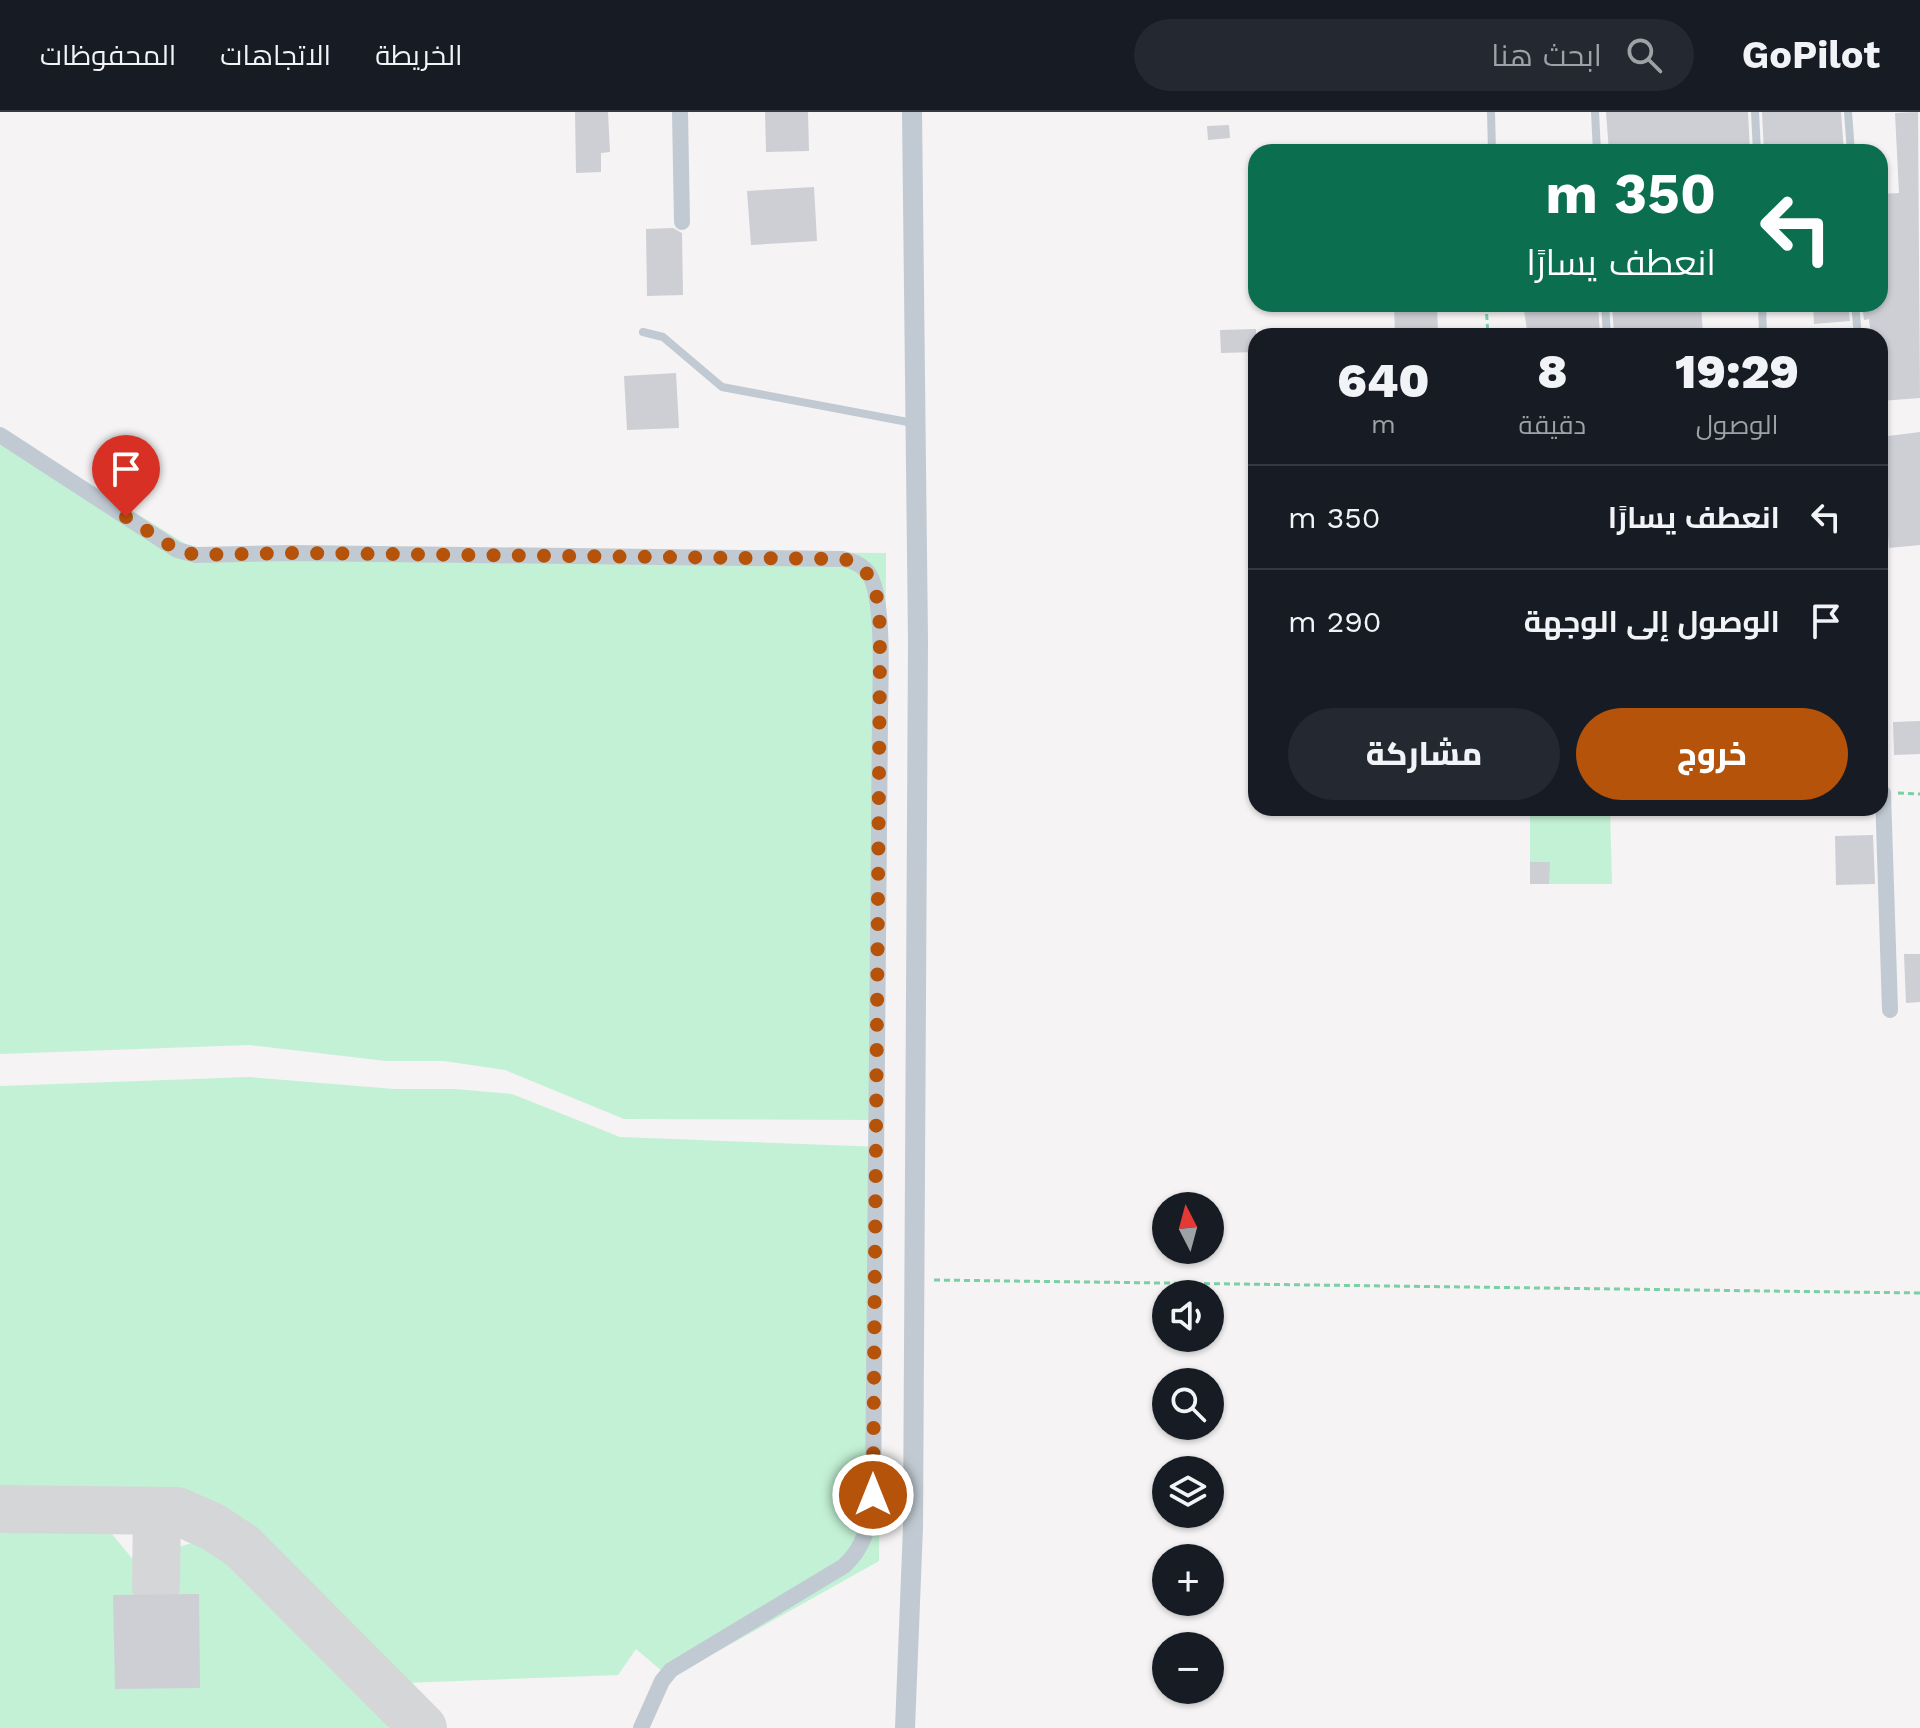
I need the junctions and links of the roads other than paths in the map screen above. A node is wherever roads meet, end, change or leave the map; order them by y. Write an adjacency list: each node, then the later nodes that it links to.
1 (680, 112): 11 (street)
2 (912, 112): 13 (street)
3 (1491, 112): 7 (lane)
4 (1595, 112): 8 (lane)
5 (1755, 112): 9 (lane)
6 (1848, 112): 10 (lane)
7 (1492, 144)
8 (1597, 144)
9 (1757, 144)
10 (1850, 144)
11 (682, 222)
12 (643, 332): 13 (lane)
13 (918, 424): 18 (street)
14 (0, 435): 17 (street)
15 (1884, 816): 16 (street)
16 (1890, 1010)
17 (641, 1728)
18 (905, 1728)

